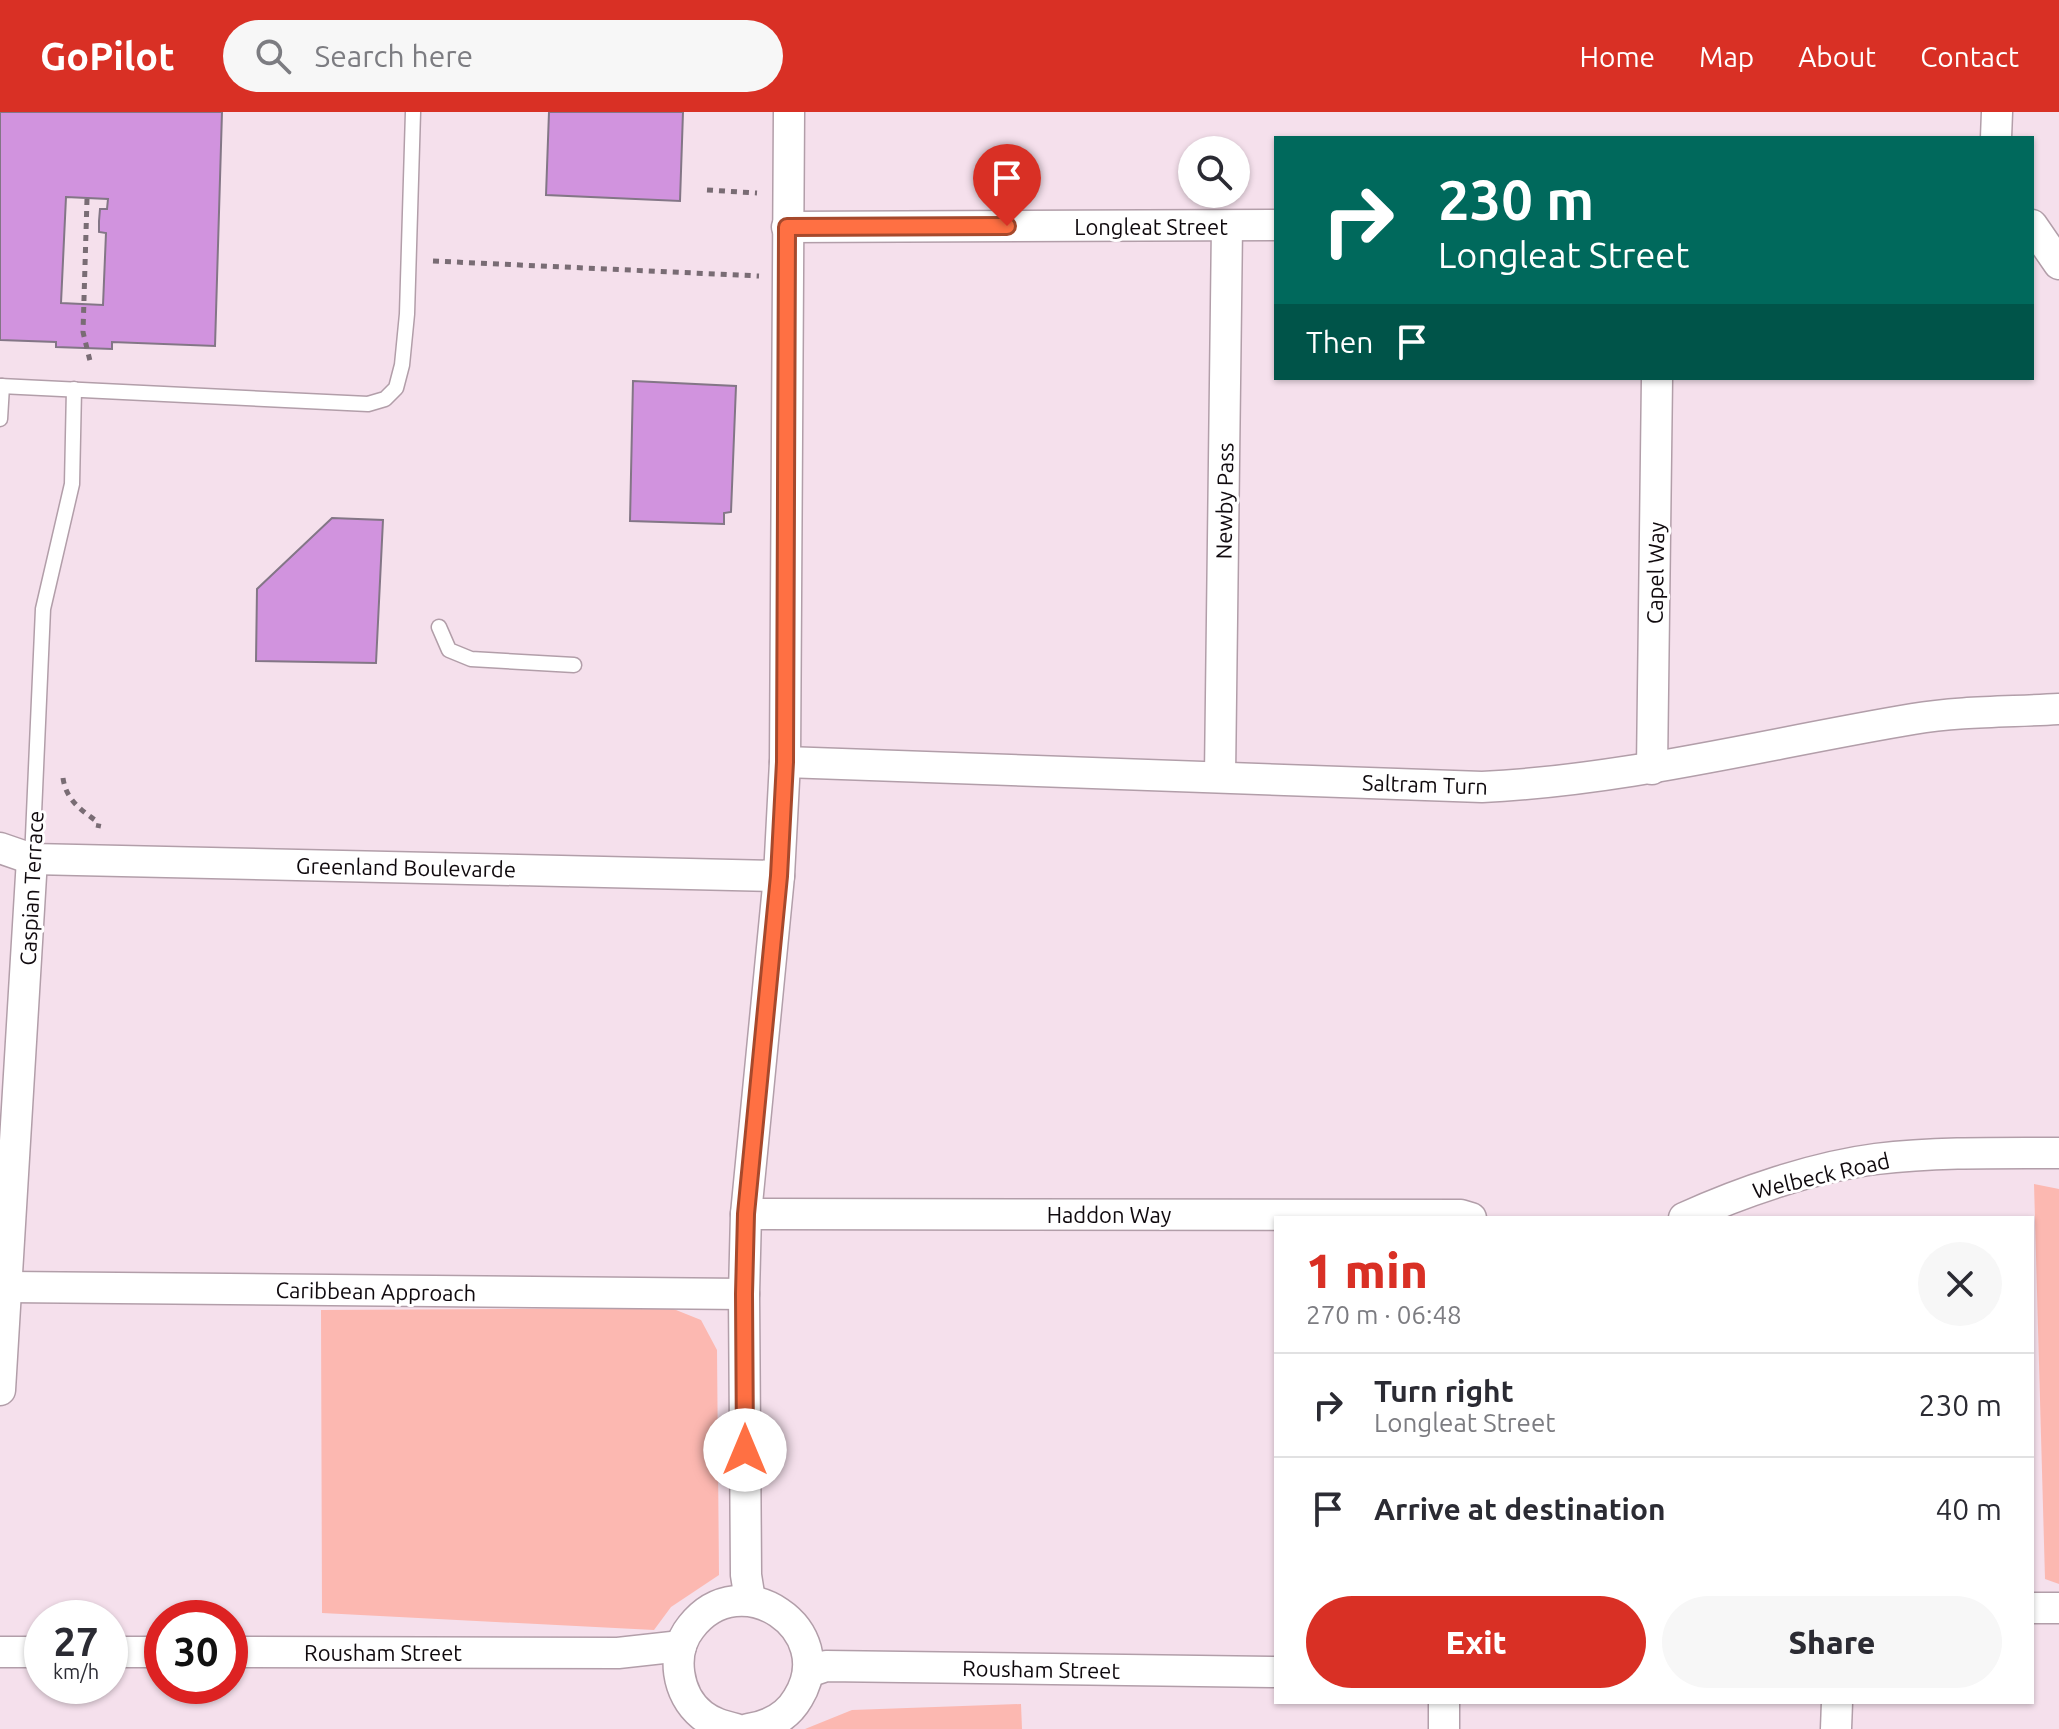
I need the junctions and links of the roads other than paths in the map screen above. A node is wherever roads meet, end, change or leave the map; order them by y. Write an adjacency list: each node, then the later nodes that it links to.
1 (413, 112): 12 (lane)
2 (789, 112): 8 (street)
3 (1997, 112): 4 (street)
4 (1996, 136)
5 (2042, 222): 9 (street)
6 (1274, 225): 7 (street, Longleat Street)
7 (1227, 226): 8 (street, Longleat Street); 19 (street, Newby Pass)
8 (787, 227): 17 (street)
9 (2059, 264)
10 (1657, 380): 18 (street, Capel Way)
11 (1, 386): 12 (lane); 13 (lane)
12 (74, 389): 21 (lane, Caspian Terrace)
13 (0, 419)
14 (439, 627): 15 (lane)
15 (574, 665)
16 (2059, 709): 18 (street, Saltram Turn)
17 (785, 762): 19 (street, Saltram Turn); 23 (street)
18 (1652, 769): 19 (street, Saltram Turn)
19 (1220, 776)
20 (0, 848): 21 (street, Greenland Boulevarde)
21 (32, 859): 22 (street, Greenland Boulevarde); 23 (street, Greenland Boulevarde); 28 (street, Caspian Terrace)
22 (0, 871)
23 (779, 876): 25 (street)
24 (2059, 1153): 27 (street, Welbeck Road)
25 (746, 1214): 26 (street, Haddon Way); 29 (street)
26 (1464, 1216)
27 (1688, 1216)
28 (8, 1287): 29 (street, Caribbean Approach); 30 (street, Caspian Terrace)
29 (744, 1294): 31 (street)
30 (0, 1390)
31 (750, 1600): 34 (street); 38 (street)
32 (2034, 1608): 33 (street)
33 (2059, 1608)
34 (681, 1646): 37 (street, Rousham Street); 42 (street)
35 (0, 1652): 36 (street)
36 (24, 1652)
37 (248, 1652)
38 (808, 1672): 39 (street, Rousham Street); 43 (street)
39 (1274, 1672)
40 (1444, 1704): 44 (street)
41 (1837, 1704): 45 (street)
42 (736, 1729)
43 (748, 1729)
44 (1444, 1729)
45 (1836, 1729)

